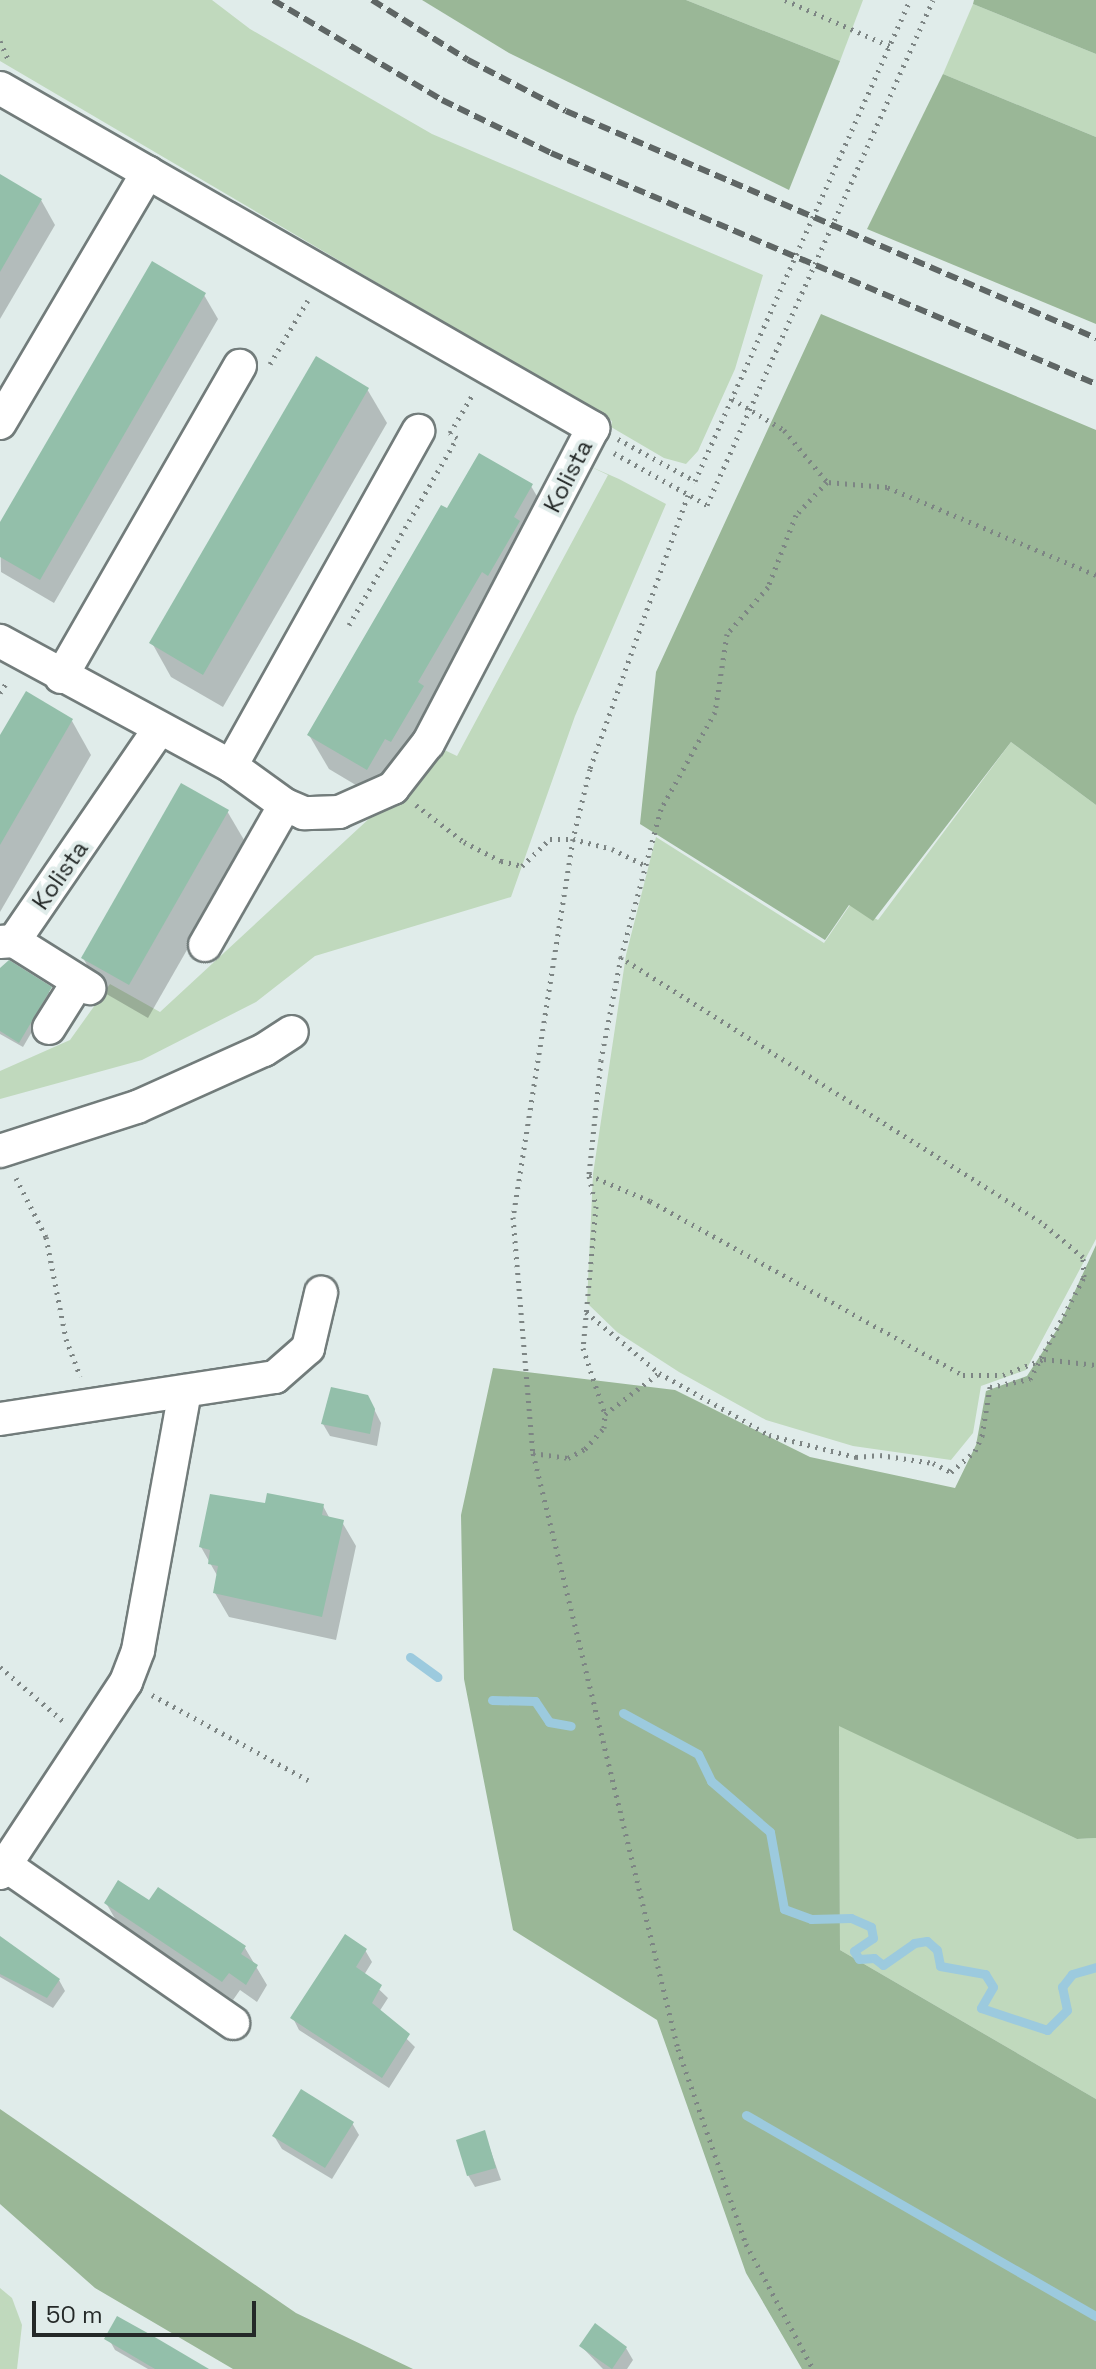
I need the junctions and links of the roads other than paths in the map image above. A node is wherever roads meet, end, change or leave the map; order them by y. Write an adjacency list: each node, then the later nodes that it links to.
1 (0, 88): 2 (street, Kolista)
2 (148, 172): 4 (street); 10 (street, Kolista)
3 (240, 366): 7 (street)
4 (0, 423)
5 (418, 431): 9 (street)
6 (4, 654): 7 (street, Kolista)
7 (61, 677): 8 (street, Kolista)
8 (159, 729): 9 (street, Kolista); 11 (street, Kolista)
9 (231, 766): 10 (street, Kolista)
10 (285, 805): 12 (street)
11 (7, 941): 13 (street, Kolista)
12 (205, 945)
13 (49, 1028)
14 (292, 1032): 15 (street)
15 (4, 1160)
16 (321, 1293): 17 (street)
17 (185, 1391): 18 (street); 19 (street)
18 (0, 1419)
19 (4, 1870): 20 (street)
20 (233, 2023)

